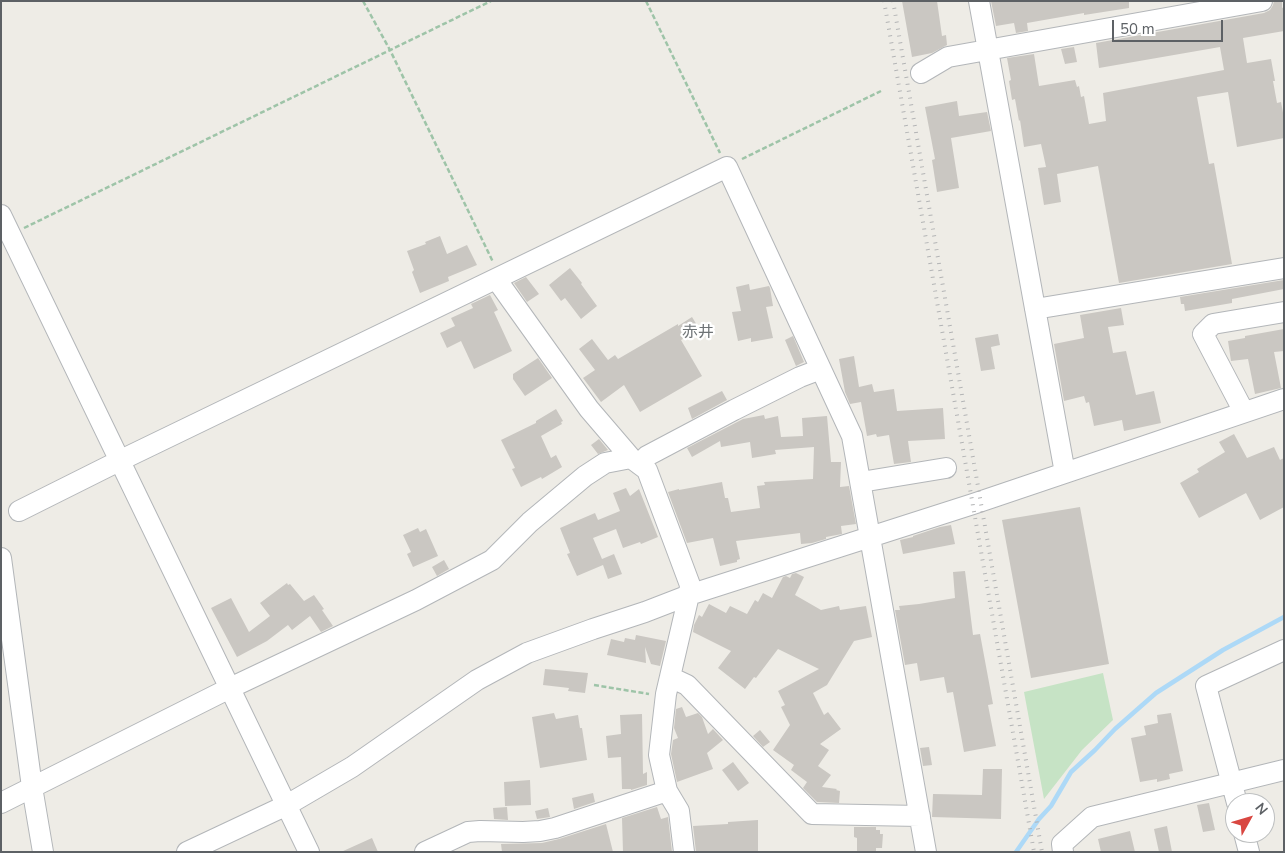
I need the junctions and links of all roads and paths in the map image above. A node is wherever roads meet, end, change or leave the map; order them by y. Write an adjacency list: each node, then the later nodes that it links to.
1 (363, 1): 6 (path)
2 (491, 1): 6 (path)
3 (646, 1): 10 (path)
4 (979, 1): 7 (street)
5 (1262, 1): 7 (street)
6 (390, 50): 12 (path); 14 (path)
7 (987, 51): 8 (street); 15 (street)
8 (921, 73)
9 (881, 92): 10 (path)
10 (727, 167): 14 (street); 17 (street)
11 (1, 215): 12 (street)
12 (11, 234): 20 (street)
13 (1284, 268): 15 (street)
14 (500, 277): 20 (street); 21 (street)
15 (1035, 309): 23 (street)
16 (1284, 312): 19 (street)
17 (821, 369): 21 (street); 24 (street)
18 (1284, 399): 19 (street)
19 (1244, 412): 23 (street)
20 (121, 460): 25 (street); 32 (street)
21 (635, 461): 28 (street); 32 (street)
22 (946, 468): 24 (street)
23 (1064, 473): 26 (street)
24 (860, 482): 26 (street)
25 (19, 512)
26 (870, 536): 28 (street); 41 (street)
27 (1, 558): 36 (street)
28 (689, 595): 30 (street); 40 (street)
29 (1284, 650): 35 (street)
30 (670, 676): 33 (street); 41 (street)
31 (594, 685): 33 (path)
32 (230, 688): 36 (street); 40 (street)
33 (666, 697): 37 (street)
34 (1284, 770): 35 (street)
35 (1232, 782): 38 (street); 48 (street)
36 (32, 787): 39 (street); 42 (street)
37 (667, 791): 45 (street); 46 (street)
38 (1235, 793)
39 (1, 802)
40 (287, 805): 43 (street); 44 (street)
41 (923, 834): 47 (street)
42 (43, 852)
43 (188, 852)
44 (309, 852)
45 (424, 852)
46 (684, 852)
47 (910, 852)
48 (1063, 852)

